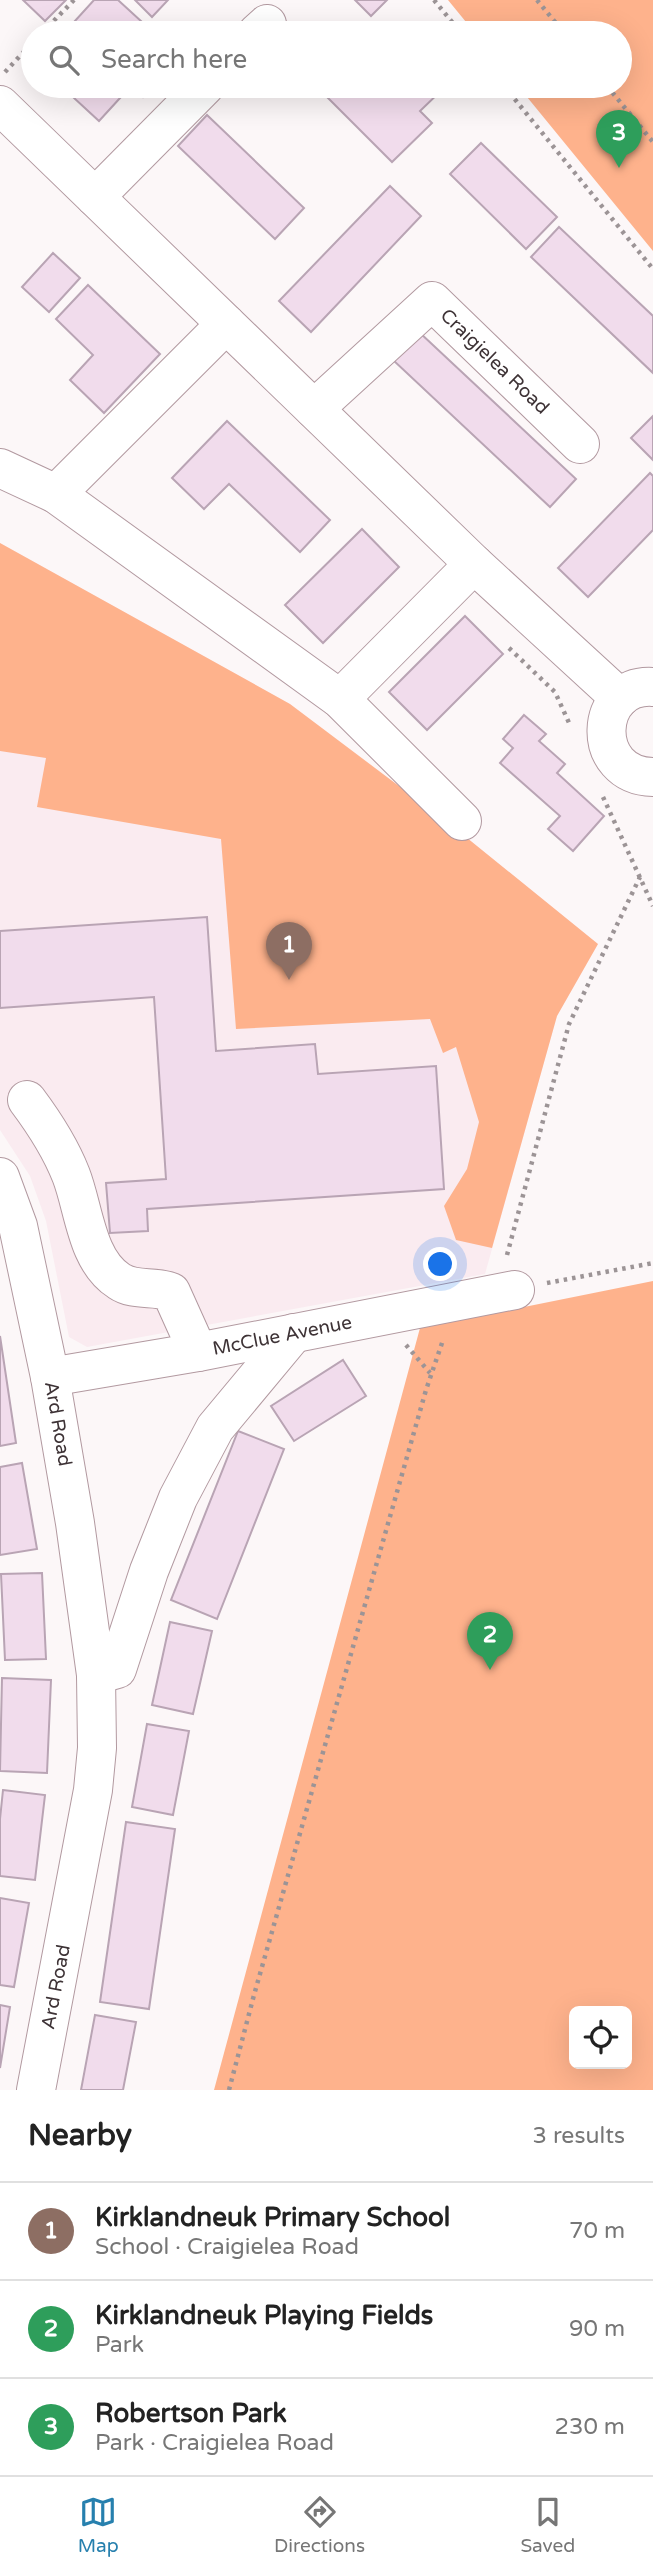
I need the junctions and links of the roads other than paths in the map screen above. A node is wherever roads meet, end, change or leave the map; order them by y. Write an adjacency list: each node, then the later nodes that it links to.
1 (193, 98): 3 (street)
2 (0, 105): 3 (street)
3 (95, 197): 4 (street)
4 (226, 324): 5 (street); 8 (street)
5 (314, 409): 6 (street, Craigielea Road); 9 (street)
6 (580, 444)
7 (0, 468): 8 (street)
8 (56, 494): 11 (street)
9 (474, 564): 10 (street); 11 (street)
10 (637, 692): 12 (street)
11 (340, 699): 13 (street)
12 (653, 777)
13 (461, 821)
14 (27, 1100): 18 (street)
15 (0, 1177): 19 (street, Ard Road)
16 (492, 1294): 17 (street, McClue Avenue)
17 (294, 1333): 18 (street, McClue Avenue); 20 (street)
18 (198, 1352): 19 (street, McClue Avenue)
19 (50, 1377): 20 (street, Ard Road)
20 (96, 1675): 21 (street, Ard Road)
21 (36, 2090)

